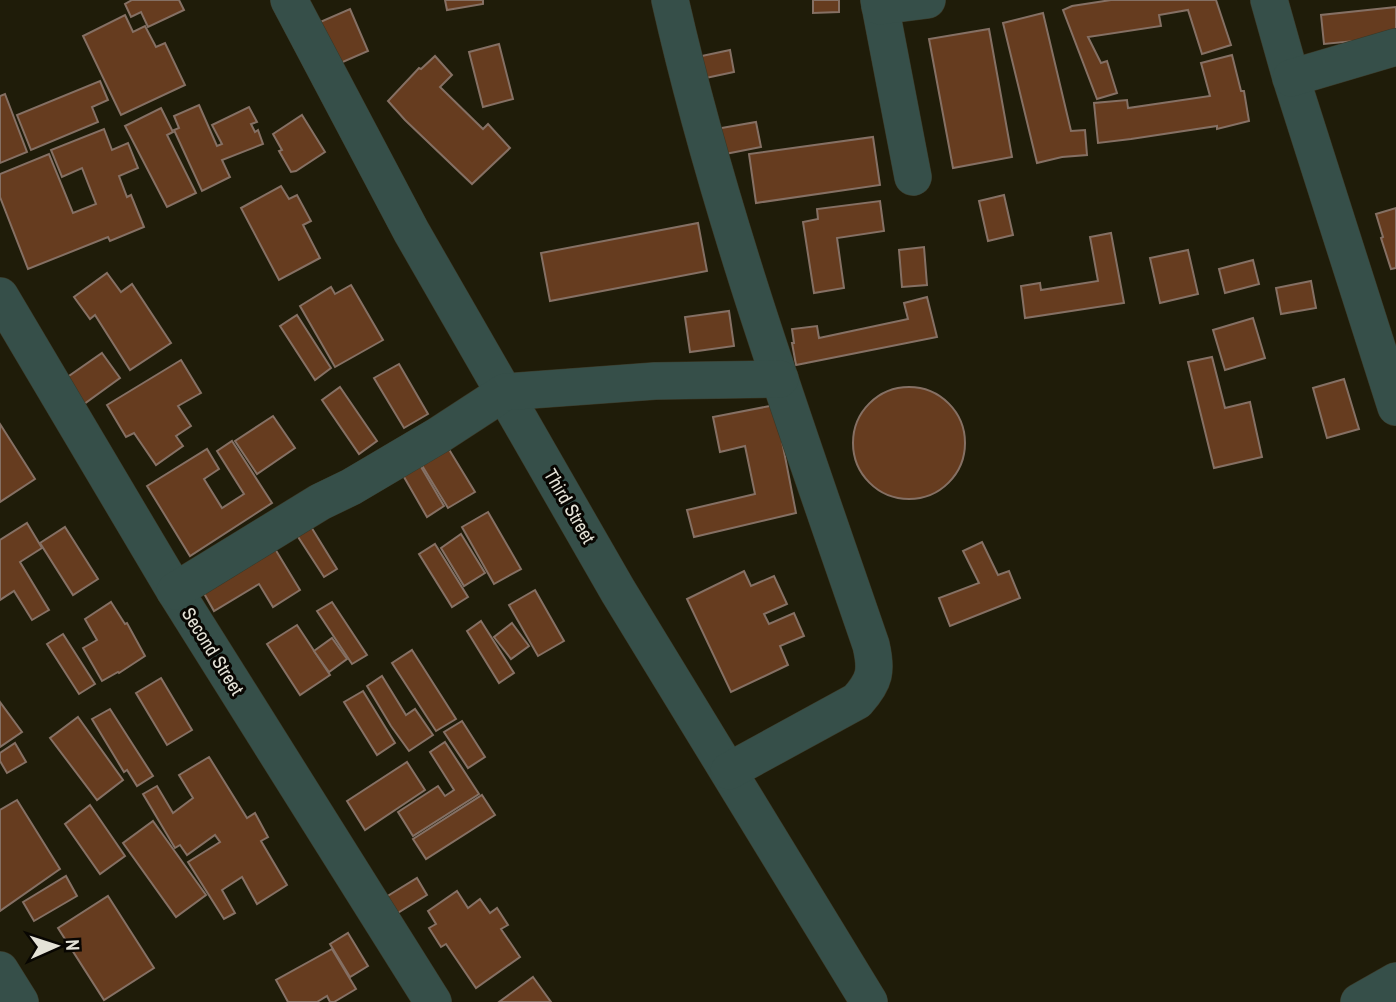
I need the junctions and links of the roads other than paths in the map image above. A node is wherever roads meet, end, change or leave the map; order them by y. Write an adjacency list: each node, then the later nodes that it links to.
1 (289, 0): 11 (street, Third Street)
2 (670, 0): 10 (street)
3 (927, 0): 5 (street)
4 (1269, 0): 7 (street)
5 (880, 3): 8 (street)
6 (1396, 47): 7 (street)
7 (1291, 78): 12 (street)
8 (913, 177)
9 (0, 296): 13 (street, Second Street)
10 (780, 379): 11 (street); 14 (street)
11 (505, 392): 13 (street); 14 (street, Third Street)
12 (1396, 407)
13 (175, 591): 17 (street, Second Street)
14 (729, 771): 18 (street, Third Street)
15 (0, 970): 16 (street)
16 (20, 1002)
17 (433, 1002)
18 (869, 1002)

